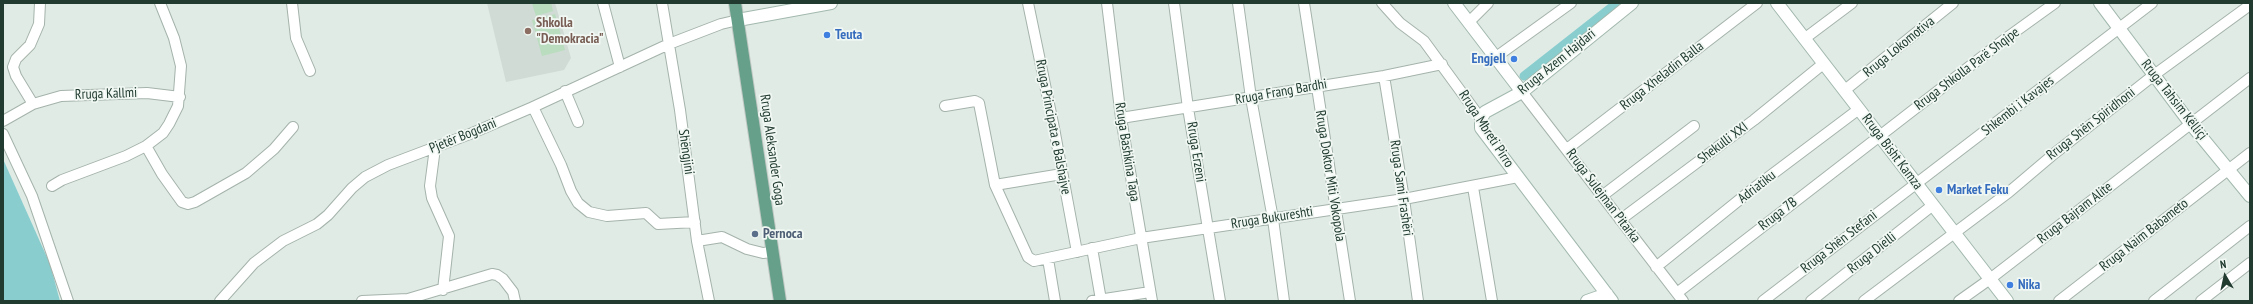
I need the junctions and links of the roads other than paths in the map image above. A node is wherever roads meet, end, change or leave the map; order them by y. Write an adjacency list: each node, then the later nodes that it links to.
1 (40, 3): 45 (street)
2 (160, 3): 43 (street)
3 (292, 3): 35 (street)
4 (603, 3): 34 (street)
5 (662, 3): 30 (street, Shëngjini)
6 (735, 3): 26 (main road, Rruga Aleksander Goga)
7 (831, 3): 26 (street)
8 (1028, 3): 64 (street, Rruga Principata e Balshajve)
9 (1107, 3): 50 (street, Rruga Bashkina Taga)
10 (1174, 3): 48 (street, Rruga Erzeni)
11 (1238, 3): 44 (street)
12 (1304, 3): 39 (street, Rruga Doktor Miti Vokopola)
13 (1382, 3): 32 (street, Rruga Mbreti Pirro)
14 (1454, 3): 27 (street)
15 (1488, 3): 27 (street)
16 (1571, 3): 31 (street)
17 (1632, 3): 42 (street, Rruga Azem Hajdari)
18 (1757, 3): 61 (street, Rruga Xheladin Balla)
19 (1777, 3): 29 (street, Rruga Bisht Kamza)
20 (1852, 3): 29 (street)
21 (1953, 3): 40 (street, Rruga Lokomotiva)
22 (2055, 3): 58 (street, Rruga Shkolla Parë Shqipe)
23 (2100, 3): 28 (street, Rruga Tahsim Këlliçi)
24 (2152, 3): 28 (street, Shkembi i Kavajes)
25 (2250, 5): 36 (street, Rruga Shën Spiridhoni)
26 (738, 20): 30 (street, Pjetër Bogdani); 84 (main road, Rruga Aleksander Goga)
27 (1469, 22): 31 (street)
28 (2119, 28): 36 (street, Rruga Tahsim Këlliçi); 66 (street, Shkembi i Kavajes)
29 (1804, 39): 33 (street, Rruga Bisht Kamza)
30 (669, 44): 34 (street, Pjetër Bogdani); 77 (street, Shëngjini)
31 (1496, 57): 42 (street)
32 (1442, 64): 37 (street, Rruga Frang Bardhi); 51 (street, Rruga Mbreti Pirro)
33 (1823, 64): 40 (street, Rruga Bisht Kamza); 76 (street, Shekulli XXI)
34 (620, 67): 41 (street, Pjetër Bogdani)
35 (310, 71)
36 (2154, 75): 54 (street, Rruga Tahsim Këlliçi); 80 (street, Rruga Shën Spiridhoni)
37 (1384, 76): 39 (street, Rruga Frang Bardhi); 72 (street, Rruga Sami Frashëri)
38 (2250, 78): 54 (street, Rruga Bajram Alite)
39 (1316, 86): 44 (street, Rruga Frang Bardhi); 74 (street, Rruga Doktor Miti Vokopola)
40 (1845, 90): 49 (street, Rruga Bisht Kamza)
41 (565, 91): 47 (street, Pjetër Bogdani); 53 (street)
42 (1522, 92): 51 (street, Rruga Azem Hajdari); 61 (street, Rruga Sulejman Pitarka)
43 (180, 97): 45 (street, Rruga Kallmi); 59 (street)
44 (1251, 98): 48 (street, Rruga Frang Bardhi); 75 (street)
45 (33, 104): 52 (street, Rruga Kallmi)
46 (945, 106): 67 (street)
47 (533, 107): 60 (street, Pjetër Bogdani); 77 (street)
48 (1188, 108): 50 (street, Rruga Frang Bardhi); 79 (street, Rruga Erzeni)
49 (1859, 109): 58 (street, Rruga Bisht Kamza); 88 (street, Adriatiku)
50 (1121, 118): 81 (street, Rruga Bashkina Taga)
51 (1481, 119): 65 (street, Rruga Mbreti Pirro)
52 (3, 121)
53 (578, 122)
54 (2190, 123): 63 (street, Rruga Tahsim Këlliçi); 89 (street, Rruga Bajram Alite)
55 (1694, 126): 70 (street)
56 (293, 127): 59 (street)
57 (3, 134): 97 (street)
58 (1880, 135): 66 (street, Rruga Bisht Kamza); 93 (street, Rruga 7B)
59 (146, 146): 68 (street)
60 (435, 148): 90 (street); 98 (street, Pjetër Bogdani)
61 (1567, 149): 70 (street, Rruga Sulejman Pitarka)
62 (2250, 153): 63 (street, Rruga Naim Babameto)
63 (2229, 170): 71 (street, Rruga Tahsim Këlliçi); 115 (street, Rruga Naim Babameto)
64 (1062, 174): 67 (street); 85 (street, Rruga Principata e Balshajve)
65 (1518, 177): 69 (street, Rruga Bukureshti); 92 (street, Rruga Mbreti Pirro)
66 (1916, 182): 73 (street, Rruga Bisht Kamza); 110 (street, Rruga Shën Stefani)
67 (995, 185): 86 (street, Rruga Bukureshti)
68 (52, 186)
69 (1473, 187): 72 (street, Rruga Bukureshti); 108 (street)
70 (1602, 196): 76 (street, Rruga Sulejman Pitarka)
71 (2250, 196)
72 (1404, 199): 74 (street, Rruga Bukureshti); 107 (street, Rruga Sami Frashëri)
73 (1933, 205): 80 (street, Rruga Bisht Kamza); 111 (street, Rruga Dielli)
74 (1335, 208): 75 (street, Rruga Bukureshti); 106 (street, Rruga Doktor Miti Vokopola)
75 (1273, 219): 79 (street, Rruga Bukureshti); 105 (street)
76 (1620, 220): 88 (street, Rruga Sulejman Pitarka)
77 (695, 222): 82 (street, Shëngjini)
78 (2250, 226): 116 (street)
79 (1208, 228): 81 (street, Rruga Bukureshti); 104 (street, Rruga Erzeni)
80 (1954, 233): 89 (street, Rruga Bisht Kamza); 112 (street, Rruga Shën Spiridhoni)
81 (1141, 238): 83 (street, Rruga Bukureshti); 91 (street, Rruga Bashkina Taga)
82 (697, 241): 84 (street); 101 (street, Shëngjini)
83 (1092, 248): 85 (street, Rruga Bukureshti); 96 (street)
84 (772, 252): 102 (main road, Rruga Aleksander Goga)
85 (1077, 252): 86 (street, Rruga Bukureshti)
86 (1048, 259): 103 (street)
87 (2250, 263): 117 (street)
88 (1656, 267): 93 (street, Rruga Sulejman Pitarka)
89 (1990, 279): 113 (street, Rruga Bajram Alite); 114 (street, Rruga Bisht Kamza)
90 (443, 290): 95 (street); 100 (street)
91 (1151, 296): 94 (street)
92 (1610, 297): 109 (street)
93 (1680, 297)
94 (1124, 298): 96 (street)
95 (408, 300): 99 (street)
96 (1096, 300)
97 (68, 301)
98 (220, 301)
99 (362, 301)
100 (515, 301)
101 (709, 301)
102 (780, 301)
103 (1055, 301)
104 (1220, 301)
105 (1284, 301)
106 (1350, 301)
107 (1418, 301)
108 (1492, 301)
109 (1587, 301)
110 (1763, 301)
111 (1810, 301)
112 (1864, 301)
113 (1959, 301)
114 (2006, 301)
115 (2059, 301)
116 (2154, 301)
117 (2201, 301)

